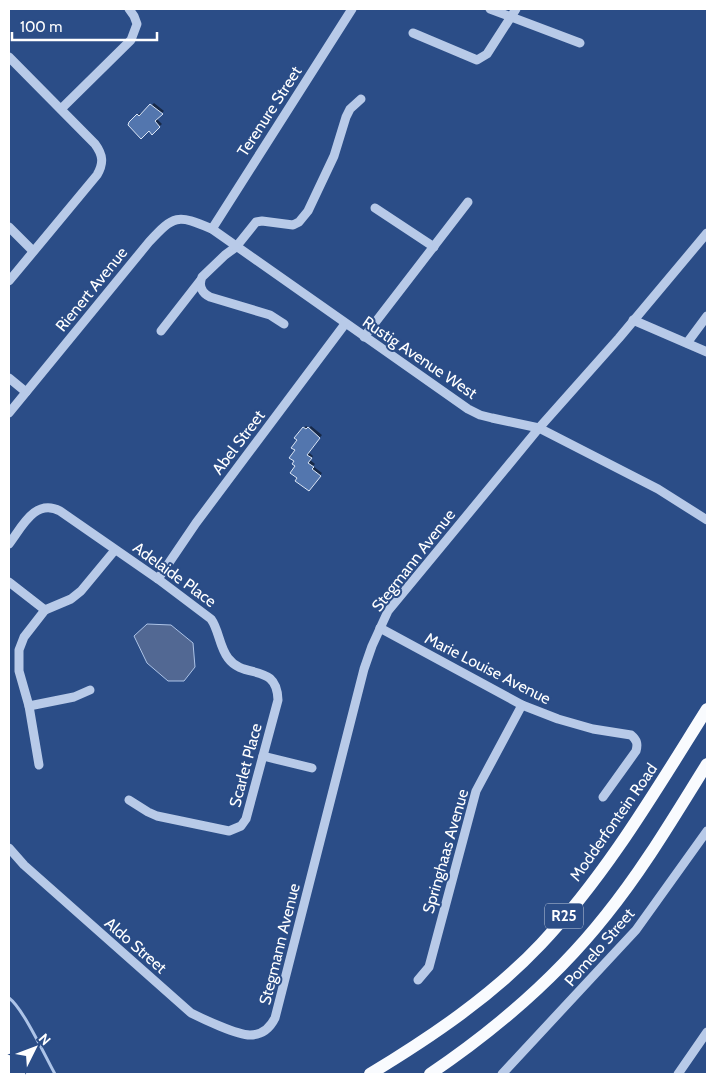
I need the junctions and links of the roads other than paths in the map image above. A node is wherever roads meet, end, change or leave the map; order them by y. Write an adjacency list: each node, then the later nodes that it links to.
1 (129, 9): 10 (street)
2 (352, 9): 14 (street, Terenure Street)
3 (490, 9): 5 (street)
4 (516, 9): 5 (street)
5 (511, 17): 6 (street); 7 (street)
6 (413, 33)
7 (580, 43)
8 (9, 57): 10 (street)
9 (361, 99): 17 (street)
10 (61, 109): 18 (street)
11 (468, 202): 16 (street)
12 (375, 208): 16 (street)
13 (9, 227): 18 (street)
14 (212, 229): 17 (street, Rustig Avenue West); 30 (street, Rienert Avenue)
15 (706, 237): 22 (street, Stegmann Avenue)
16 (434, 246): 26 (street)
17 (236, 247): 20 (street); 24 (street, Rustig Avenue West)
18 (33, 251): 19 (street)
19 (9, 281)
20 (200, 281): 23 (street); 25 (street)
21 (707, 316): 27 (street)
22 (634, 320): 27 (street); 32 (street, Stegmann Avenue)
23 (284, 324)
24 (345, 324): 26 (street, Rustig Avenue West); 36 (street, Abel Street)
25 (161, 332)
26 (364, 337): 32 (street, Rustig Avenue West)
27 (687, 343): 28 (street)
28 (707, 352)
29 (9, 378): 30 (street)
30 (26, 392): 31 (street, Rienert Avenue)
31 (9, 412)
32 (539, 428): 33 (street, Rustig Avenue West); 39 (street, Stegmann Avenue)
33 (707, 520)
34 (9, 544): 35 (street, Adelaide Place)
35 (115, 550): 36 (street, Adelaide Place); 38 (street, Adelaide Place)
36 (158, 579): 40 (street, Adelaide Place)
37 (9, 582): 38 (street)
38 (45, 610): 43 (street)
39 (380, 628): 42 (street, Marie Louise Avenue); 55 (street, Stegmann Avenue)
40 (225, 652): 45 (street, Scarlet Place)
41 (90, 690): 43 (street)
42 (522, 705): 49 (street, Marie Louise Avenue); 53 (street, Springhaas Avenue)
43 (29, 706): 47 (street)
44 (707, 709): 56 (main road, Modderfontein Road / R25)
45 (263, 756): 48 (street); 50 (street, Scarlet Place)
46 (707, 764): 57 (main road, R25)
47 (39, 765)
48 (312, 768)
49 (603, 797)
50 (129, 800)
51 (707, 831): 58 (street, Pomelo Street)
52 (9, 848): 55 (street, Aldo Street)
53 (418, 980)
54 (707, 1032): 59 (street)
55 (260, 1033)
56 (370, 1074)
57 (430, 1074)
58 (502, 1074)
59 (678, 1074)

